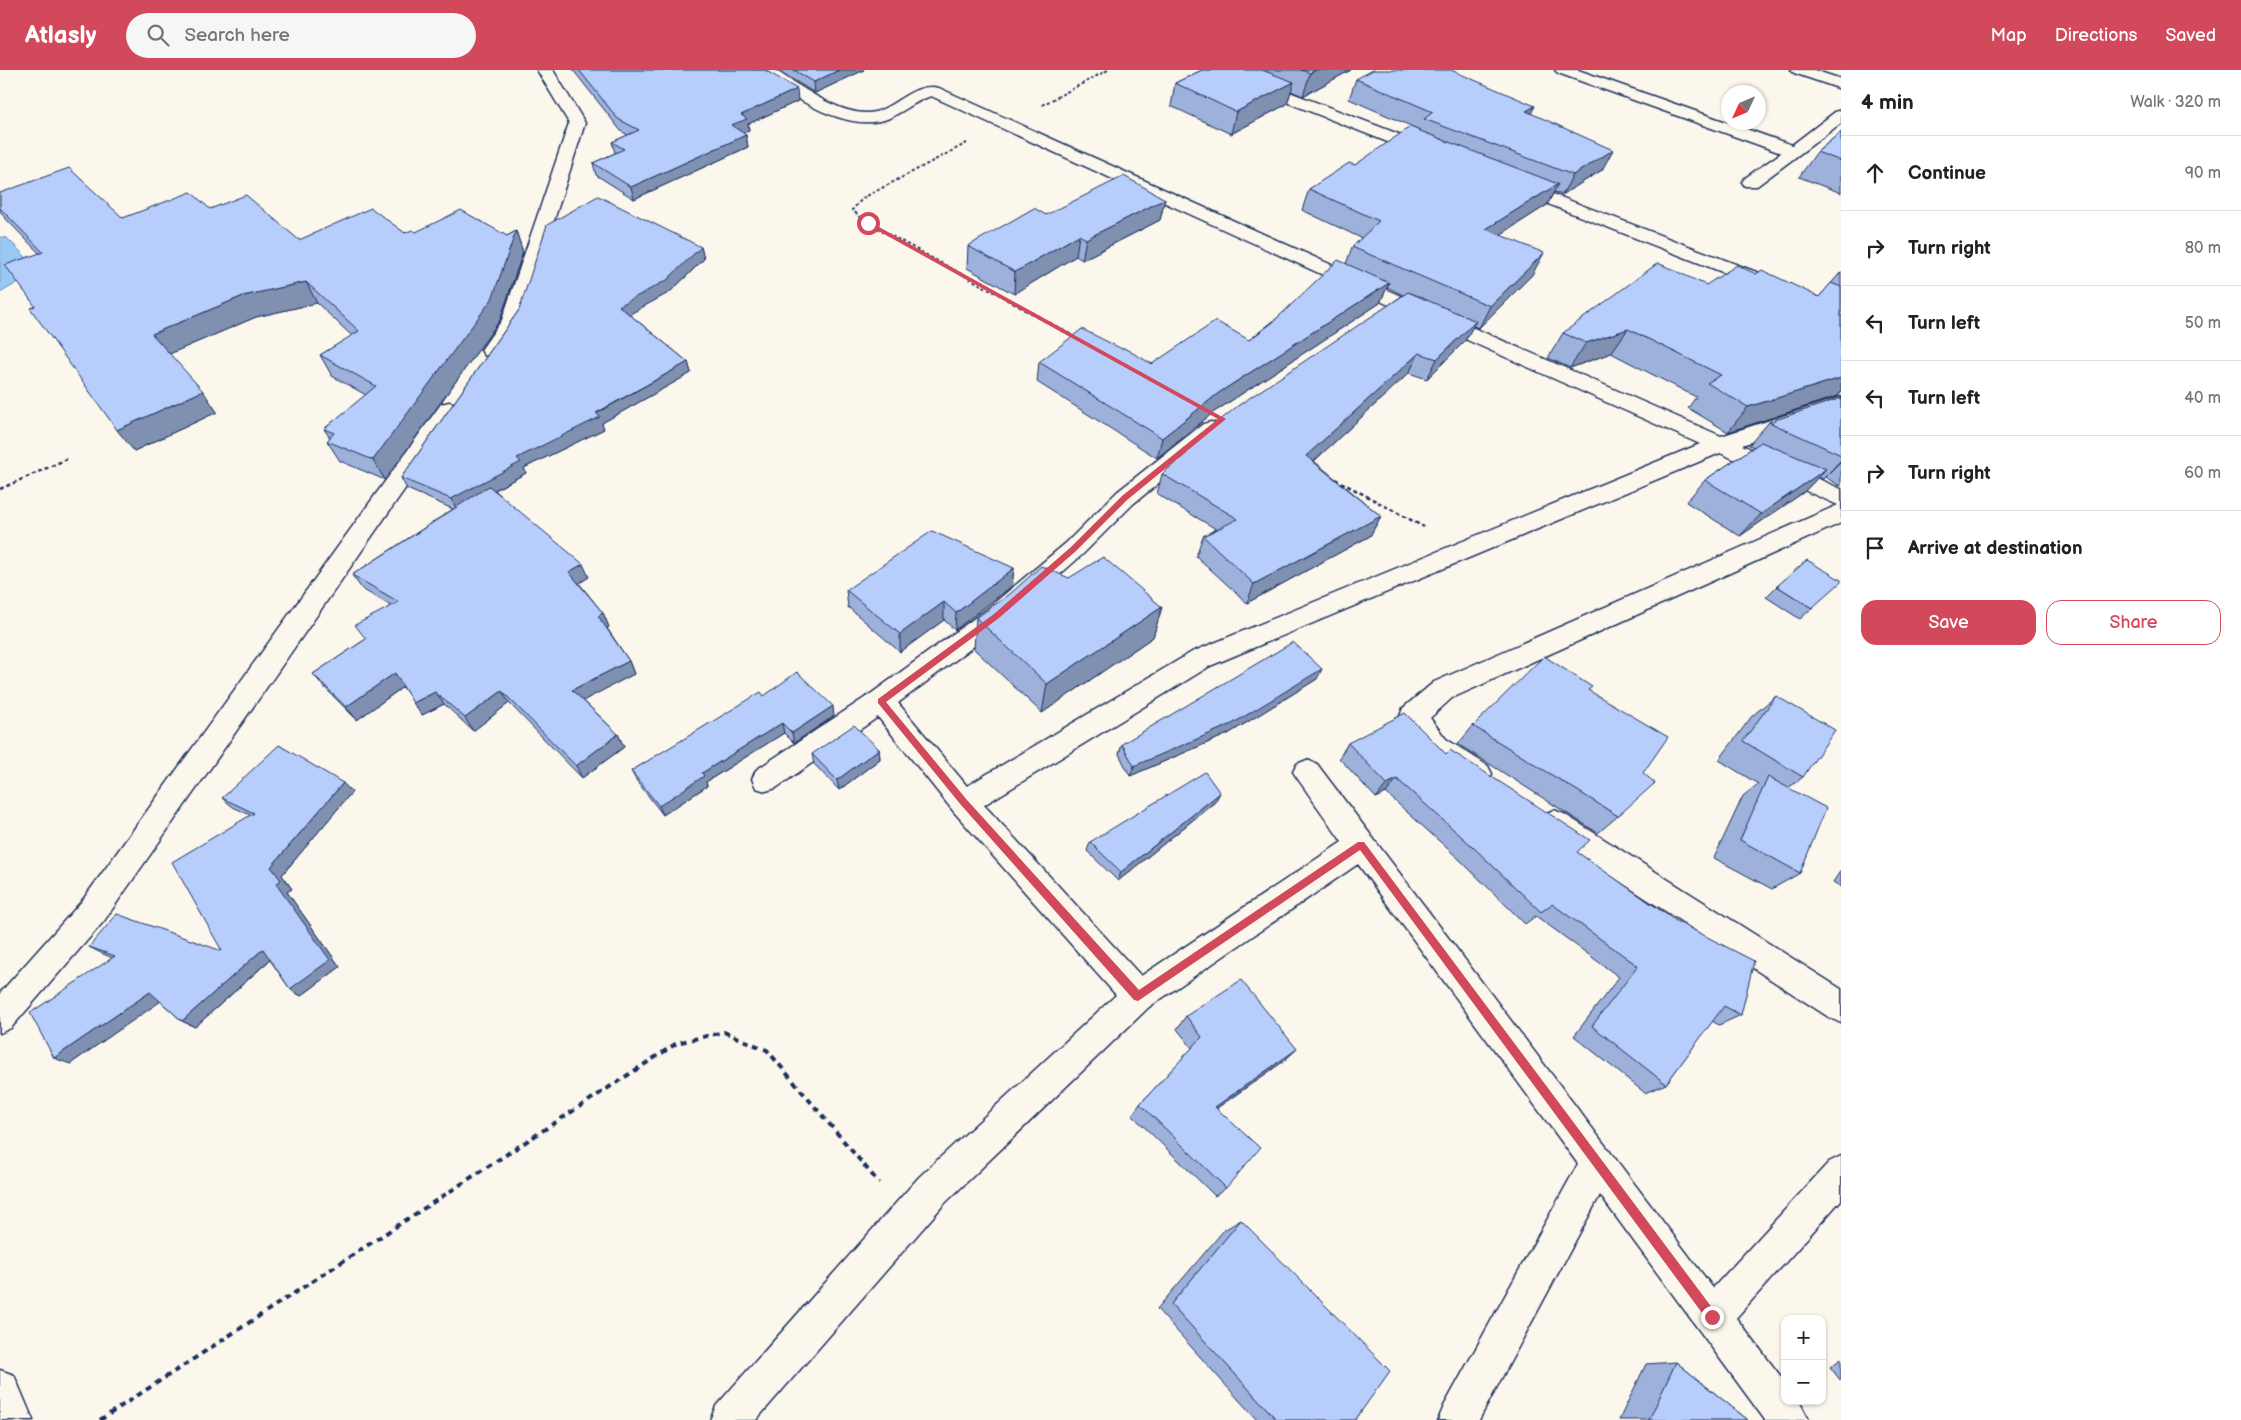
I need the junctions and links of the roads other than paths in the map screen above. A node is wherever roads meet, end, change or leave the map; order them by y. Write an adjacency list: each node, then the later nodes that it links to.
1 (545, 70): 13 (street)
2 (761, 70): 17 (street)
3 (1218, 70): 9 (street)
4 (1563, 70): 8 (street)
5 (1799, 70): 6 (street)
6 (1841, 84)
7 (1841, 115): 8 (street)
8 (1794, 152): 11 (street)
9 (1441, 157)
10 (1497, 178): 12 (street)
11 (1751, 182)
12 (1785, 290)
13 (478, 369)
14 (460, 394): 29 (street)
15 (1841, 404): 17 (street)
16 (1223, 419): 20 (street)
17 (1722, 444): 18 (street); 24 (street)
18 (1841, 498)
19 (1841, 513): 23 (street)
20 (881, 701): 22 (street); 24 (street)
21 (1307, 772): 26 (street)
22 (766, 779)
23 (1502, 789)
24 (964, 803): 27 (street)
25 (1535, 810): 28 (street)
26 (1361, 845): 27 (street); 30 (street)
27 (1138, 996): 35 (street)
28 (1841, 1007)
29 (0, 1017)
30 (1598, 1163): 32 (street); 36 (street)
31 (1841, 1174): 32 (street)
32 (1712, 1317): 37 (street)
33 (0, 1389): 34 (street)
34 (13, 1420)
35 (730, 1420)
36 (1458, 1420)
37 (1789, 1420)

